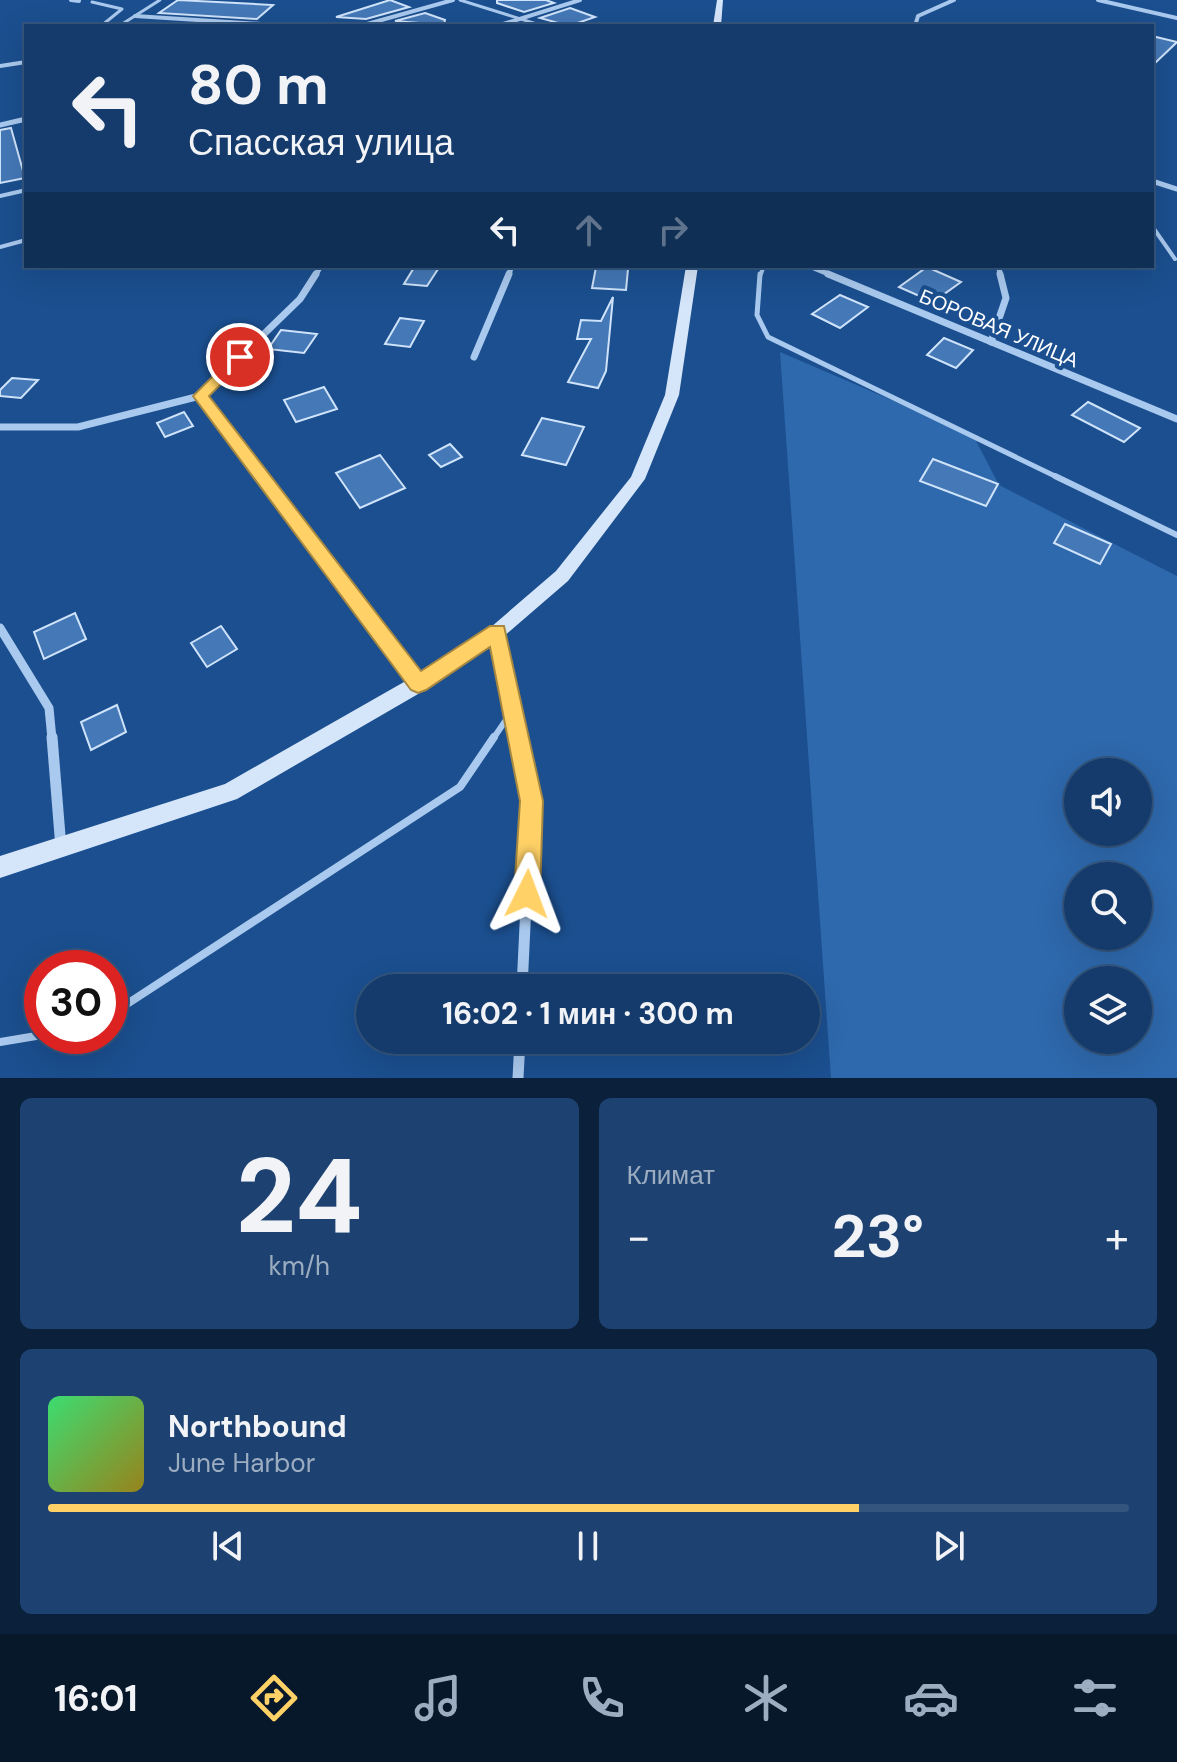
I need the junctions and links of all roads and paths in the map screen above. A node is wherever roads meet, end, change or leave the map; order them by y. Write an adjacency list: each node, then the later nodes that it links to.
1 (71, 0): 9 (street)
2 (160, 0): 11 (lane)
3 (453, 0): 17 (street)
4 (460, 0): 13 (lane)
5 (580, 0): 13 (street)
6 (720, 0): 20 (street)
7 (954, 0): 21 (street)
8 (1098, 0): 12 (street)
9 (79, 1)
10 (92, 2): 14 (lane)
11 (135, 16): 15 (lane); 16 (street)
12 (1177, 18)
13 (520, 19): 18 (street); 19 (lane)
14 (103, 24)
15 (122, 24)
16 (261, 24)
17 (367, 24)
18 (504, 24)
19 (536, 24)
20 (717, 24)
21 (916, 24)
22 (24, 62): 23 (street)
23 (0, 66)
24 (24, 119): 25 (street)
25 (0, 125)
26 (1154, 182): 27 (street)
27 (1177, 189)
28 (22, 191): 29 (lane)
29 (0, 196)
30 (1154, 229): 33 (lane)
31 (24, 241): 32 (lane)
32 (0, 247)
33 (1175, 259)
34 (320, 268): 42 (street)
35 (511, 268): 41 (street)
36 (692, 268): 47 (street)
37 (763, 268): 45 (lane)
38 (814, 268): 40 (street, БОРОВАЯ УЛИЦА)
39 (998, 268): 40 (street)
40 (991, 342): 43 (street, БОРОВАЯ УЛИЦА)
41 (474, 357)
42 (200, 396): 44 (street); 48 (street)
43 (1177, 419)
44 (0, 427)
45 (1177, 535)
46 (0, 628): 50 (street)
47 (497, 632): 48 (street); 49 (street)
48 (418, 684): 50 (street)
49 (512, 711): 52 (street); 53 (lane)
50 (61, 849): 51 (street)
51 (0, 867)
52 (523, 974)
53 (128, 1003)
54 (24, 1038): 55 (lane)
55 (0, 1042)
56 (519, 1054): 57 (street)
57 (518, 1078)

